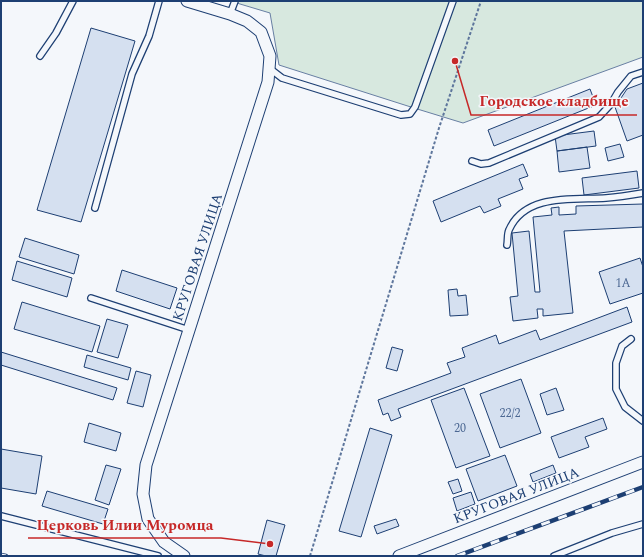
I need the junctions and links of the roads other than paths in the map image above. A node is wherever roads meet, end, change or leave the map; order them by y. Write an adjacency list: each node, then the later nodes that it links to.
1 (74, 1): 7 (lane)
2 (159, 1): 12 (lane)
3 (187, 1): 6 (street, КРУГОВАЯ УЛИЦА)
4 (234, 1): 6 (lane)
5 (453, 1): 8 (lane)
6 (230, 14): 8 (street, КРУГОВАЯ УЛИЦА)
7 (40, 56)
8 (269, 68): 15 (street, КРУГОВАЯ УЛИЦА)
9 (643, 72): 10 (lane)
10 (472, 161)
11 (643, 193): 13 (lane)
12 (95, 208)
13 (507, 245)
14 (91, 298): 15 (lane)
15 (189, 330): 22 (street, КРУГОВАЯ УЛИЦА)
16 (630, 338): 17 (lane)
17 (643, 421)
18 (643, 462): 23 (street, КРУГОВАЯ УЛИЦА)
19 (1, 516): 21 (lane)
20 (643, 524): 24 (lane)
21 (158, 556)
22 (184, 556)
23 (400, 556)
24 (554, 556)

